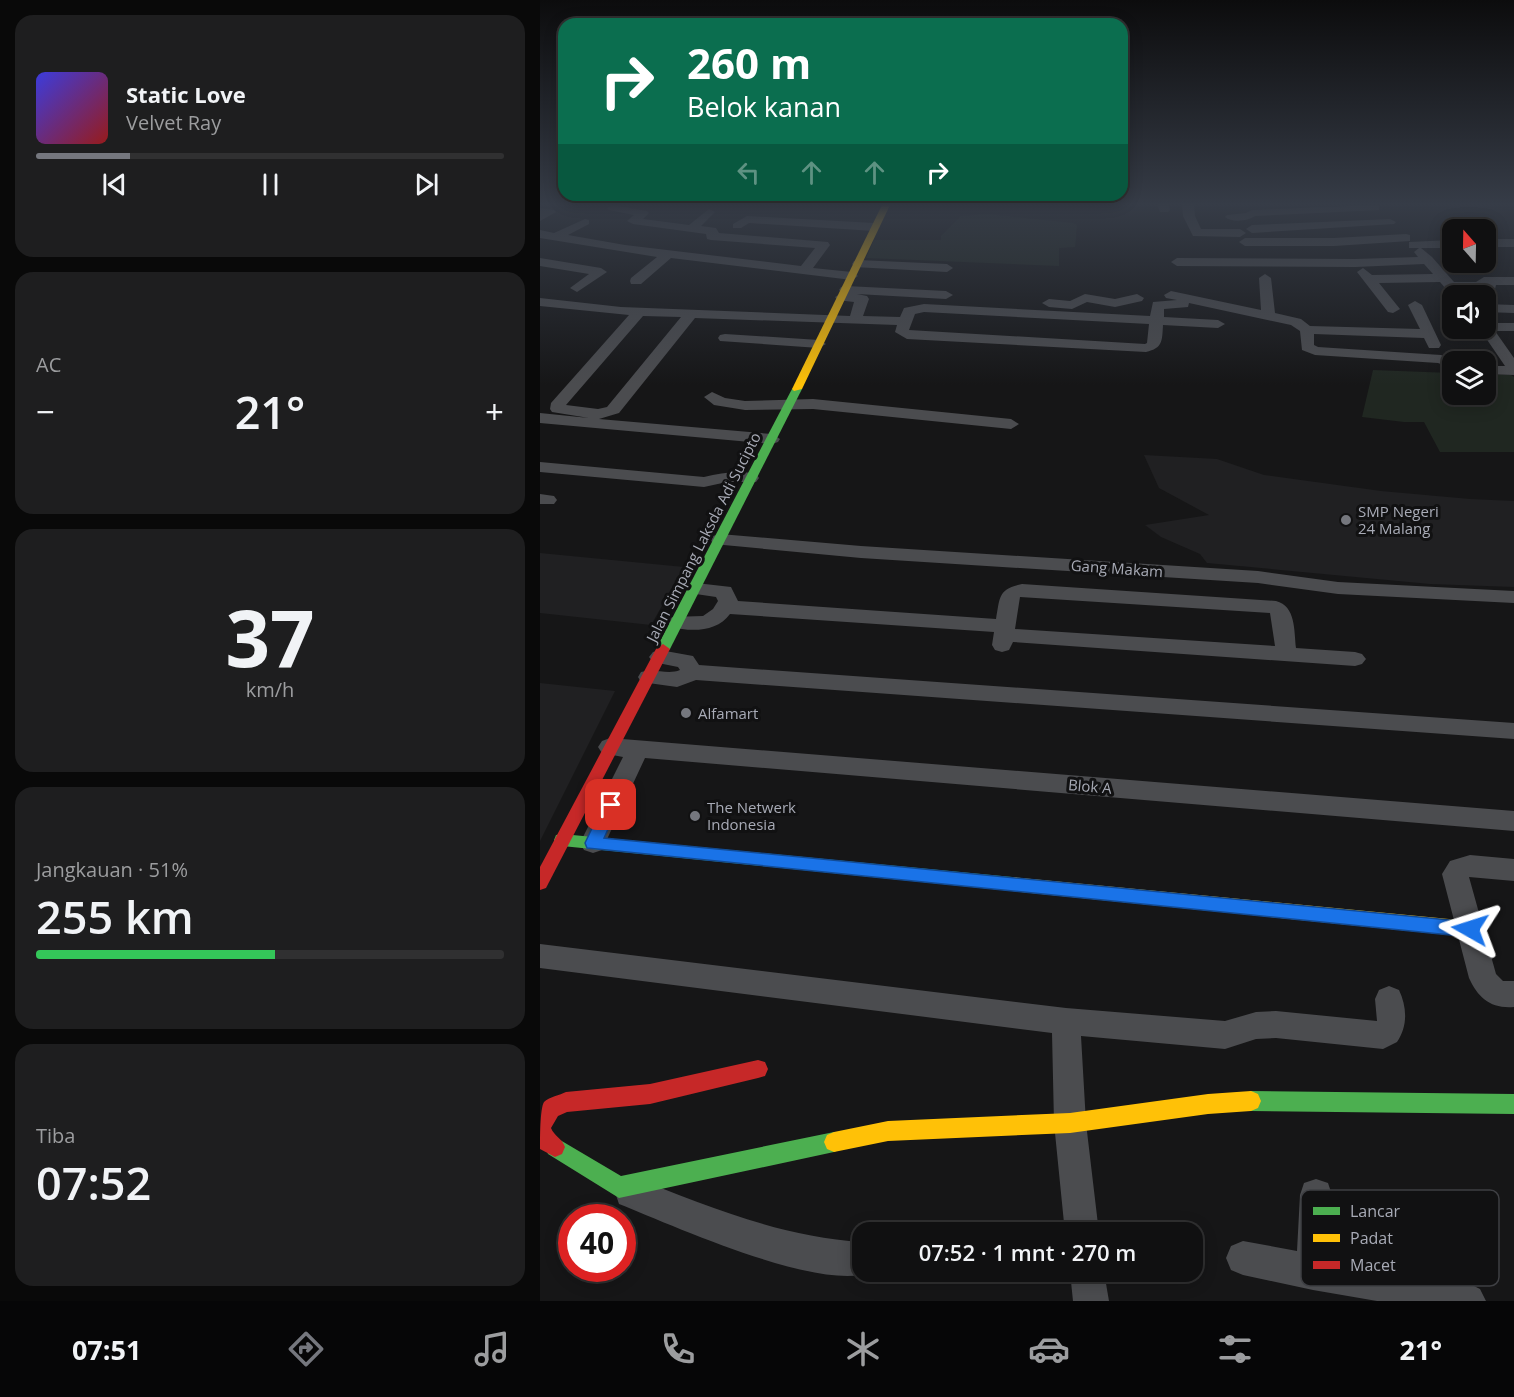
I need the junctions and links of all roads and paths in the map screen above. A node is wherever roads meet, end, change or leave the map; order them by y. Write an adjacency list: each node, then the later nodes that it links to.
1 (1355, 263): 16 (street)
2 (555, 264): 22 (street)
3 (655, 264): 17 (street)
4 (760, 264): 12 (street)
5 (810, 264): 12 (street)
6 (858, 264): 13 (street, Jalan Simpang Laksda Adi Sucipto)
7 (1296, 264): 8 (street)
8 (1349, 264)
9 (1383, 264): 15 (street)
10 (1432, 264): 20 (street)
11 (947, 268): 13 (street)
12 (805, 270): 13 (street)
13 (855, 270): 24 (street, Jalan Simpang Laksda Adi Sucipto)
14 (1266, 278): 35 (street)
15 (1396, 278): 16 (street); 19 (street)
16 (1368, 279): 31 (street)
17 (636, 281)
18 (1514, 281): 21 (street)
19 (1445, 285)
20 (1451, 285)
21 (1485, 285)
22 (578, 288)
23 (1158, 292): 30 (street)
24 (843, 293): 25 (street); 37 (street, Jalan Simpang Laksda Adi Sucipto); 38 (street)
25 (1137, 298)
26 (540, 302): 33 (street)
27 (1183, 304): 39 (street)
28 (1415, 306): 44 (street)
29 (1496, 308): 32 (street)
30 (1216, 309): 35 (street); 39 (street); 46 (street)
31 (1393, 309)
32 (1514, 309)
33 (639, 312): 34 (street); 34 (street)
34 (691, 314): 37 (street)
35 (1268, 314): 43 (street)
36 (1070, 317): 39 (street); 40 (street); 49 (street)
37 (831, 320): 38 (street); 48 (street, Jalan Simpang Laksda Adi Sucipto)
38 (855, 320): 40 (street)
39 (1156, 320): 49 (street)
40 (905, 321): 49 (street)
41 (1496, 327): 42 (street)
42 (1514, 327)
43 (1307, 330): 44 (street); 51 (street)
44 (1428, 334): 50 (street)
45 (725, 338): 48 (street)
46 (1222, 339)
47 (1494, 339): 52 (street)
48 (819, 344): 56 (street, Jalan Simpang Laksda Adi Sucipto)
49 (1064, 344)
50 (1442, 355)
51 (1442, 361)
52 (1511, 361): 53 (street); 54 (street)
53 (1496, 362)
54 (1496, 366)
55 (712, 397): 56 (street)
56 (791, 400): 57 (street); 59 (street); 60 (street, Jalan Simpang Laksda Adi Sucipto)
57 (907, 407)
58 (540, 418): 60 (street)
59 (1011, 424)
60 (772, 439): 62 (street, Jalan Simpang Laksda Adi Sucipto)
61 (540, 467): 62 (street)
62 (750, 478): 63 (street, Jalan Simpang Laksda Adi Sucipto)
63 (720, 540): 64 (street, Jalan Simpang Laksda Adi Sucipto); 65 (street, Gang Makam)
64 (696, 589): 66 (street); 67 (street, Jalan Simpang Laksda Adi Sucipto)
65 (1514, 597)
66 (725, 607): 67 (street); 68 (street)
67 (678, 622): 70 (street, Jalan Simpang Laksda Adi Sucipto)
68 (1004, 635): 69 (street); 69 (street)
69 (1286, 653): 71 (street)
70 (660, 657): 72 (street); 73 (street, Jalan Simpang Laksda Adi Sucipto)
71 (1355, 659)
72 (693, 672): 73 (street); 74 (street)
73 (649, 677): 75 (street, Jalan Simpang Laksda Adi Sucipto)
74 (1514, 731)
75 (610, 747): 76 (street, Blok A); 78 (street, Jalan Simpang Laksda Adi Sucipto)
76 (638, 749): 77 (street, Blok A); 79 (street)
77 (1514, 821)
78 (562, 840): 79 (street); 81 (street, Jalan Simpang Laksda Adi Sucipto)
79 (593, 843): 82 (street)
80 (1514, 870): 82 (street)
81 (540, 883)
82 (1470, 929): 84 (street)
83 (540, 956): 86 (street)
84 (1514, 994)
85 (1389, 999): 86 (street)
86 (1066, 1021): 89 (street)
87 (758, 1069): 90 (street)
88 (1514, 1104): 89 (street)
89 (1070, 1123): 91 (street); 92 (street)
90 (540, 1126): 91 (street)
91 (619, 1187): 93 (street)
92 (1081, 1222)
93 (852, 1257)
94 (1243, 1258): 95 (street)
95 (1301, 1270)
96 (1088, 1282): 98 (street)
97 (1385, 1286): 99 (street)
98 (1091, 1301)
99 (1468, 1301)

